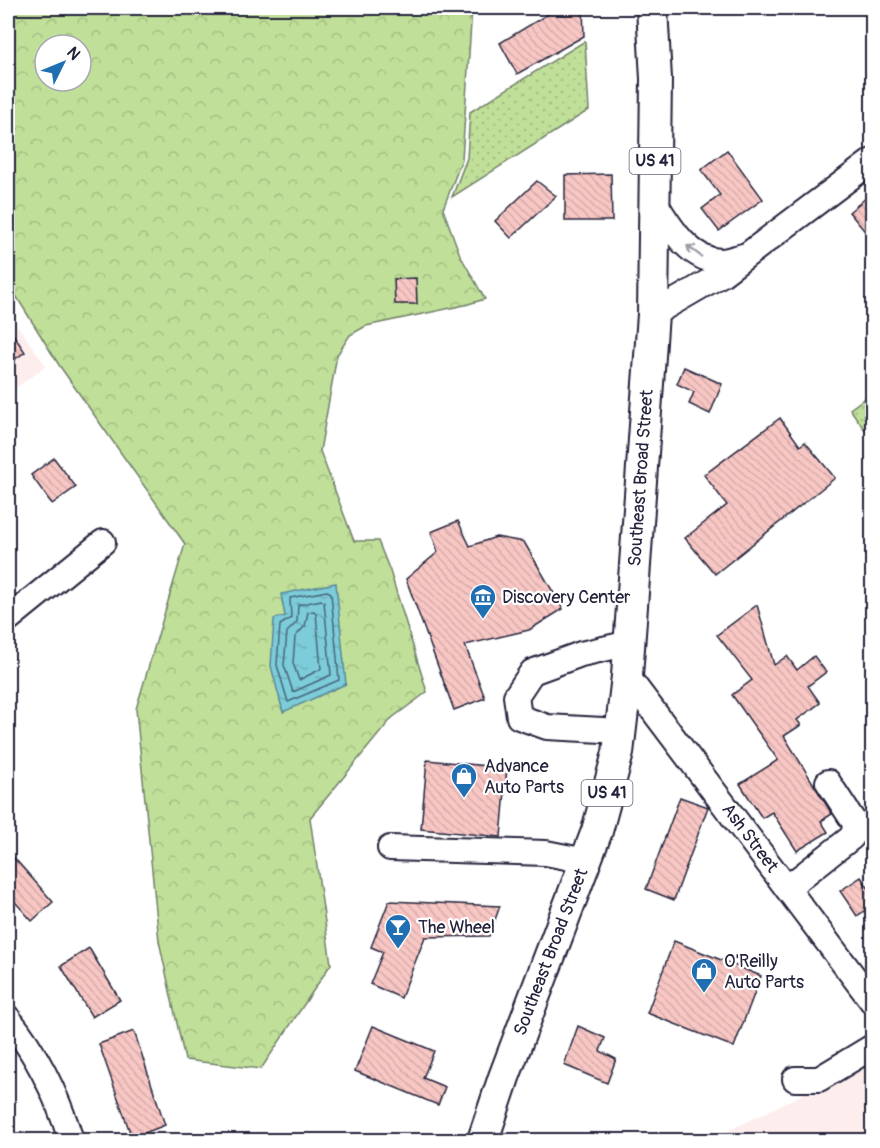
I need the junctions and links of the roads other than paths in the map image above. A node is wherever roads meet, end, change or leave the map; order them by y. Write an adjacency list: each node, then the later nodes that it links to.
1 (652, 8): 3 (main road, Southeast Broad Street / US 41)
2 (873, 161): 4 (street)
3 (654, 201): 4 (street, one-way to 3); 5 (main road, Southeast Broad Street / US 41)
4 (749, 254): 5 (street)
5 (653, 314): 8 (main road, Southeast Broad Street / US 41)
6 (103, 542): 7 (street)
7 (8, 619)
8 (630, 643): 9 (main road, Southeast Broad Street / US 41); 10 (street)
9 (627, 676): 10 (main road, Southeast Broad Street / US 41); 14 (street, Ash Street)
10 (621, 731): 13 (main road, Southeast Broad Street / US 41)
11 (828, 782): 14 (street)
12 (390, 848): 13 (street)
13 (586, 861): 20 (main road, Southeast Broad Street / US 41)
14 (787, 888): 15 (street, Ash Street)
15 (873, 1001)
16 (8, 1018): 19 (street)
17 (873, 1047): 18 (street)
18 (795, 1079)
19 (72, 1140)
20 (483, 1140)

